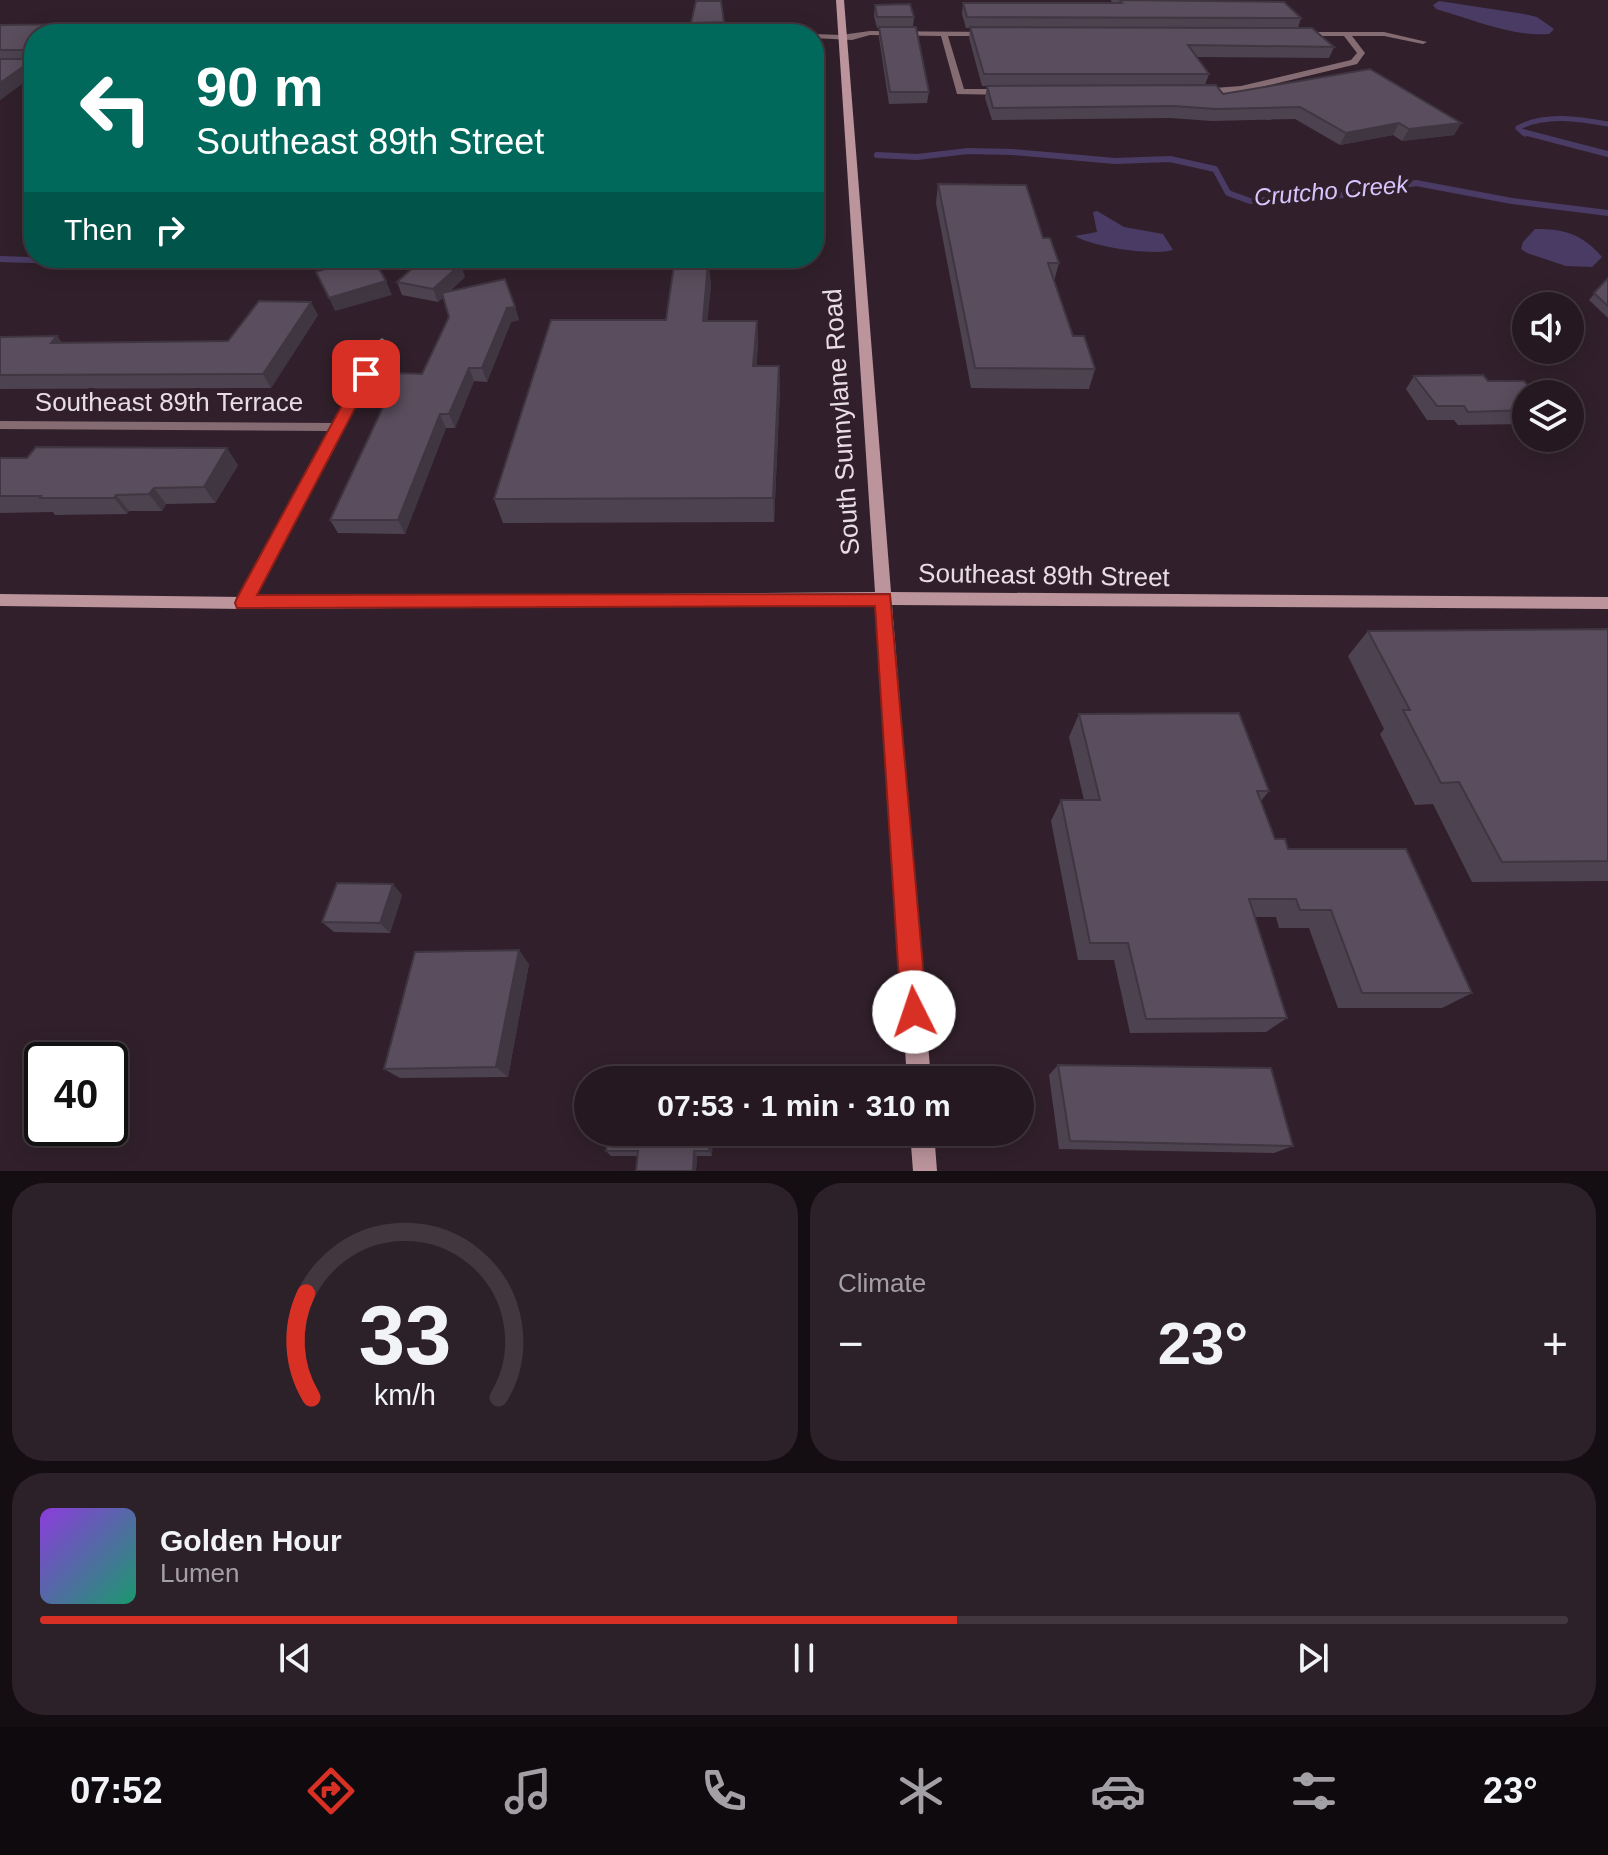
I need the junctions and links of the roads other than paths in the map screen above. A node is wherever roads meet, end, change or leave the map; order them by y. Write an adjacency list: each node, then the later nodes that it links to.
1 (840, 0): 7 (street, South Sunnylane Road)
2 (944, 34): 3 (street); 7 (street); 9 (street)
3 (1006, 34)
4 (1284, 34): 5 (street)
5 (1346, 34): 8 (street); 10 (street)
6 (824, 36): 7 (street)
7 (843, 37): 14 (street, South Sunnylane Road)
8 (1423, 42)
9 (1021, 92)
10 (1189, 92)
11 (382, 342): 13 (street)
12 (0, 425): 13 (street, Southeast 89th Terrace)
13 (337, 427): 16 (street)
14 (884, 599): 16 (street, Southeast 89th Street); 17 (street, Southeast 89th Street); 18 (street, South Sunnylane Road)
15 (0, 600): 16 (street, Southeast 89th Street)
16 (244, 603)
17 (1608, 603)
18 (918, 1066)
19 (923, 1146): 20 (street)
20 (925, 1171)

